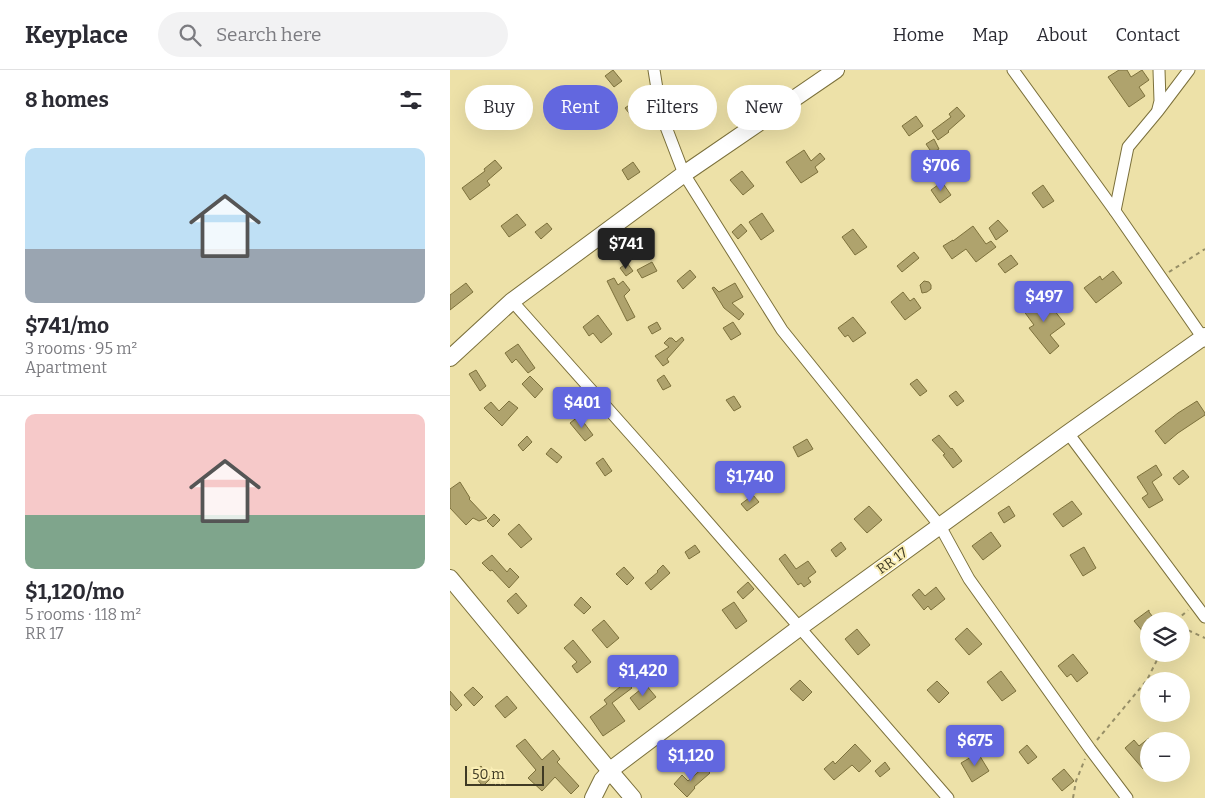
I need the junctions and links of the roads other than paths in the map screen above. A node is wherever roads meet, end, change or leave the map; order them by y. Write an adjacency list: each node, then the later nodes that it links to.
1 (654, 70): 7 (street)
2 (836, 70): 7 (street)
3 (1013, 70): 8 (street)
4 (1160, 70): 6 (street)
5 (1189, 70): 6 (street)
6 (1158, 111): 8 (street)
7 (684, 174): 9 (street); 13 (street)
8 (1115, 211): 10 (street)
9 (512, 301): 11 (street); 16 (street)
10 (1204, 338): 12 (street, RR 17 / RR 17)
11 (450, 358)
12 (1068, 433): 13 (street, RR 17 / RR 17); 15 (street)
13 (940, 526): 16 (street, RR 17 / RR 17); 21 (street)
14 (450, 578): 17 (street)
15 (1205, 617)
16 (799, 628): 17 (street, RR 17 / RR 17); 20 (street)
17 (610, 771): 18 (street, RR 17 / RR 17); 19 (street)
18 (592, 798)
19 (633, 798)
20 (948, 798)
21 (1127, 798)

